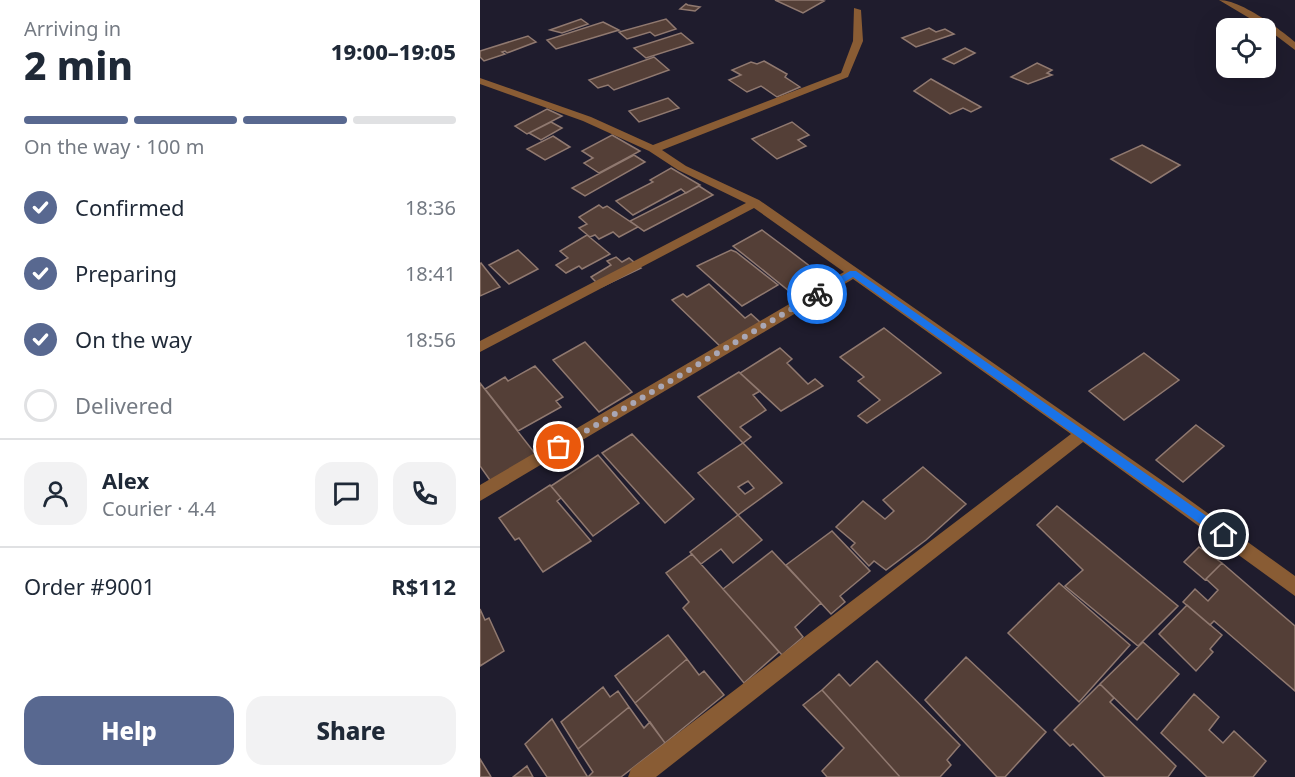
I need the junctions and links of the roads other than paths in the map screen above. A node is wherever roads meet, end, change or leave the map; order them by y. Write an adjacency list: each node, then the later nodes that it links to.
1 (1223, 0): 3 (street)
2 (857, 10): 5 (street)
3 (1295, 47)
4 (480, 81): 5 (street)
5 (653, 149): 6 (street)
6 (754, 203): 7 (street); 8 (street)
7 (853, 273): 9 (street); 10 (street)
8 (480, 347)
9 (1082, 434): 11 (street); 12 (street)
10 (480, 494)
11 (1295, 587)
12 (639, 777)

